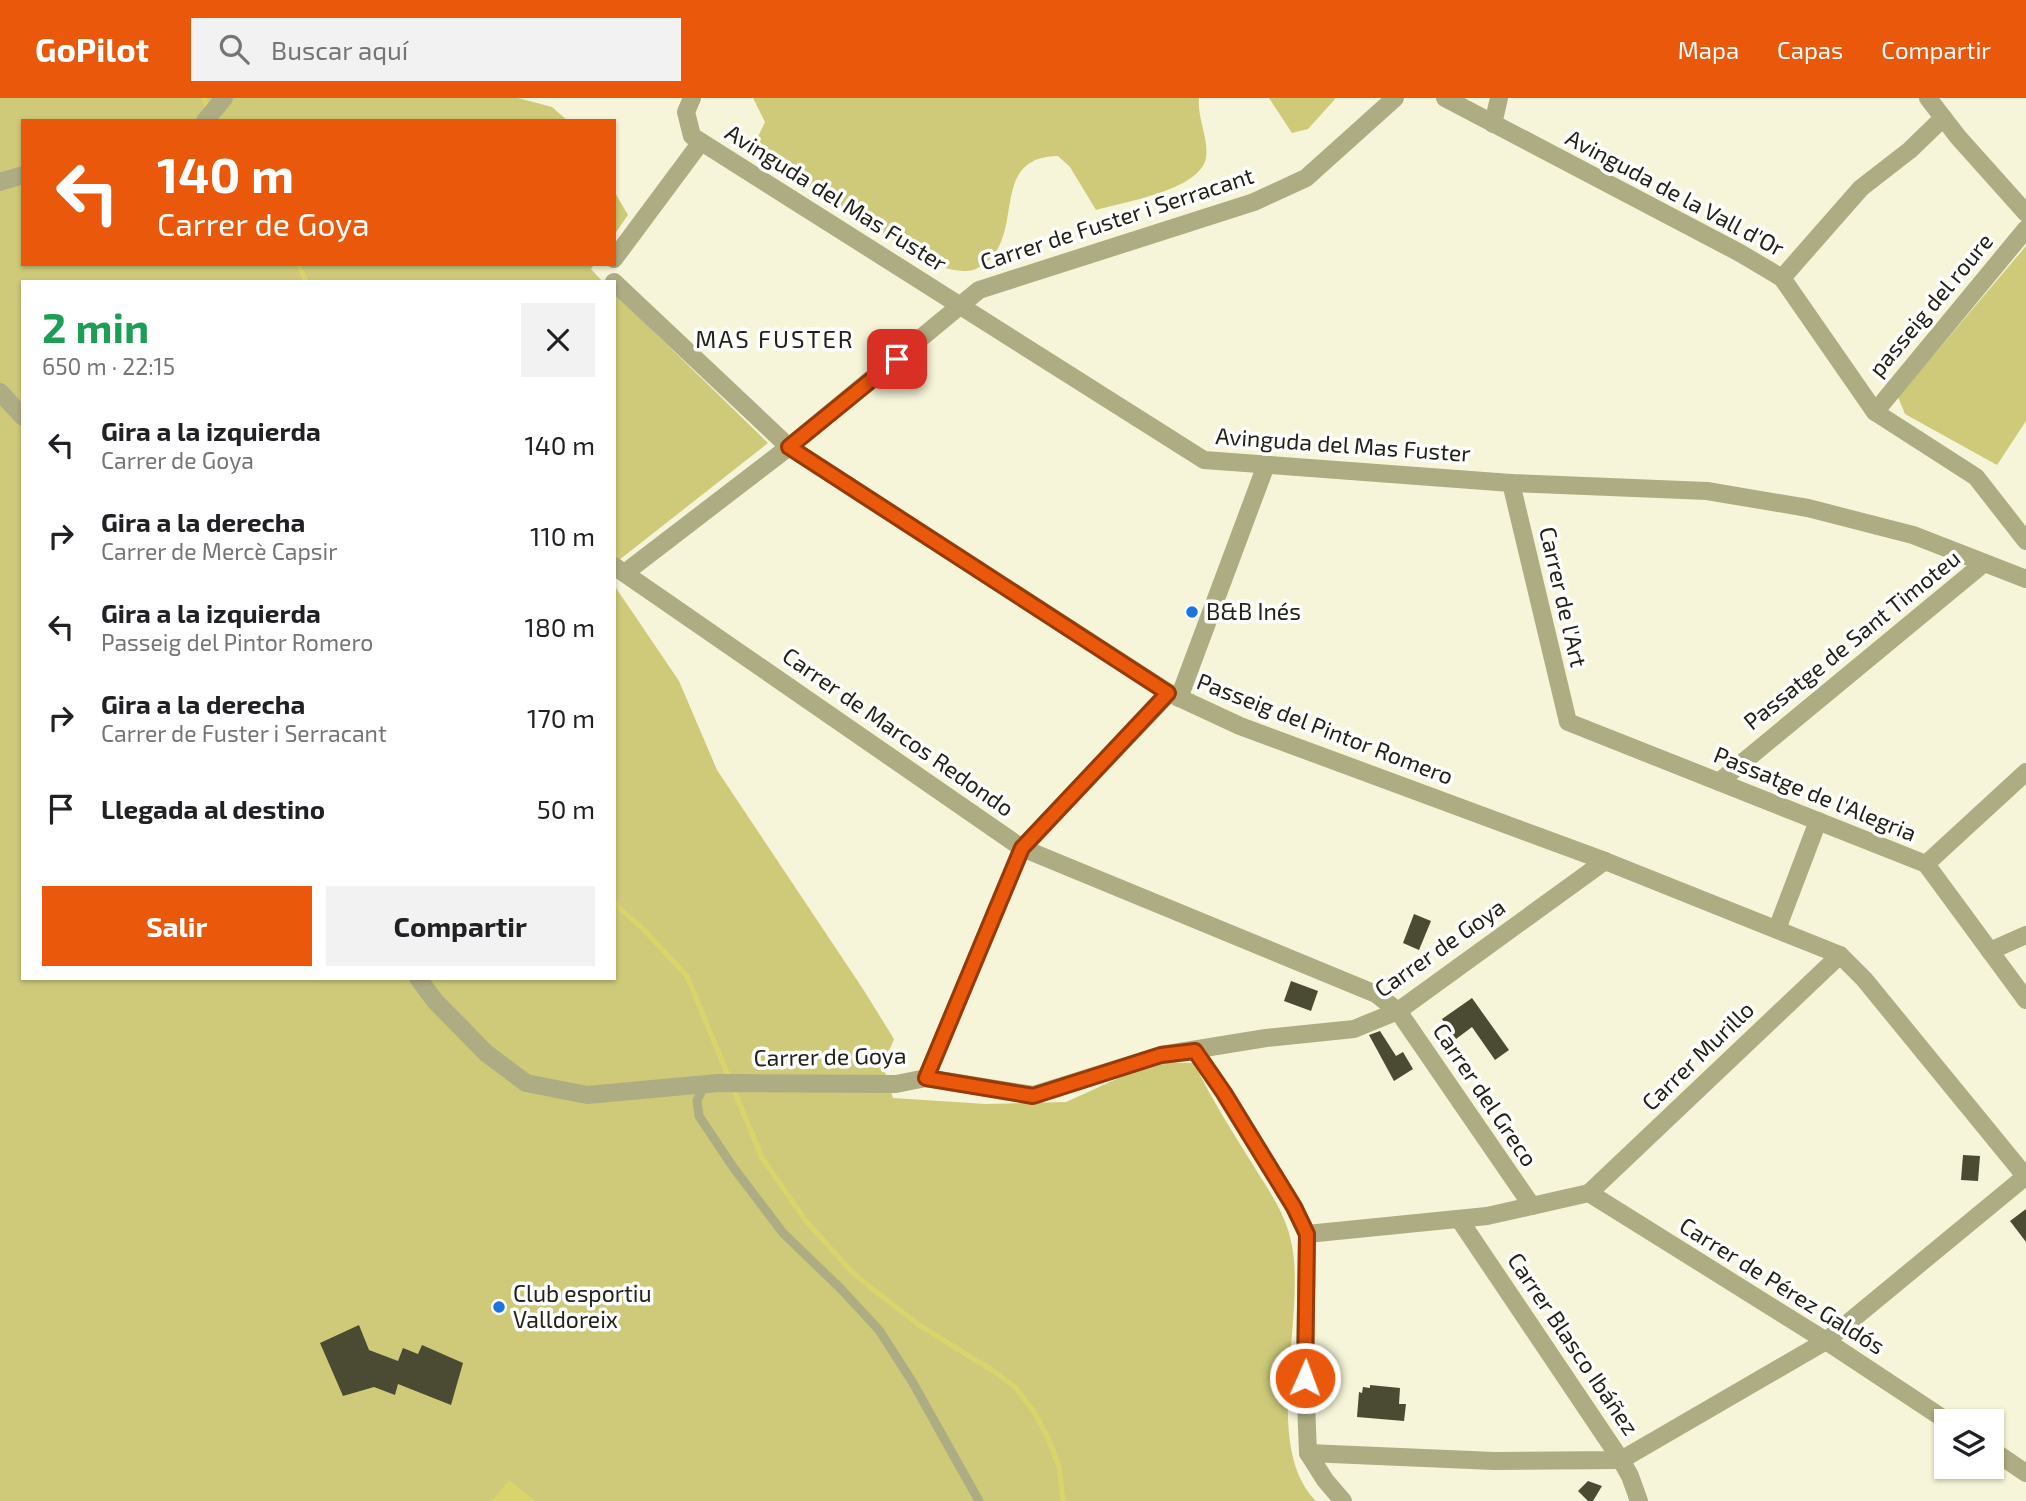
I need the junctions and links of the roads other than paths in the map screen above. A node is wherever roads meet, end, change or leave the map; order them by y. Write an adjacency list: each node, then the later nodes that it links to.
1 (224, 98): 8 (street)
2 (692, 98): 10 (street, Avinguda del Mas Fuster)
3 (1395, 98): 20 (street, Carrer de Fuster i Serracant)
4 (1445, 98): 9 (street, Avinguda de la Vall d'Or)
5 (1499, 98): 9 (street)
6 (1928, 98): 7 (street)
7 (1943, 118): 13 (street); 17 (street)
8 (207, 119)
9 (1493, 124): 17 (street, Avinguda de la Vall d'Or)
10 (701, 142): 15 (street); 20 (street, Avinguda del Mas Fuster)
11 (21, 176): 12 (street)
12 (0, 182)
13 (2026, 213)
14 (2026, 229): 22 (street, passeig del roure)
15 (616, 255)
16 (608, 266): 18 (street, Passeig del Pintor Romero)
17 (1782, 278): 22 (street, Avinguda de la Vall d'Or)
18 (612, 280)
19 (616, 284): 24 (street, Passeig del Pintor Romero)
20 (961, 307): 24 (street, Carrer de Fuster i Serracant); 25 (street, Avinguda del Mas Fuster)
21 (0, 392): 23 (street)
22 (1875, 412): 27 (street, Avinguda de la Vall d'Or)
23 (21, 415)
24 (789, 447): 29 (street, Carrer de Fuster i Serracant); 31 (street, Passeig del Pintor Romero)
25 (1266, 465): 26 (street, Avinguda del Mas Fuster); 31 (street)
26 (1511, 483): 28 (street, Avinguda del Mas Fuster); 32 (street, Carrer de l'Art)
27 (2026, 541)
28 (1984, 563): 30 (street, Avinguda del Mas Fuster); 34 (street, Passatge de Sant Timoteu)
29 (620, 569): 36 (street, Carrer de Marcos Redondo)
30 (2026, 579)
31 (1174, 695): 36 (street); 37 (street, Passeig del Pintor Romero)
32 (1568, 722): 34 (street, Passatge de l'Alegria)
33 (2026, 772): 38 (street)
34 (1719, 782): 35 (street, Passatge de l'Alegria)
35 (1818, 821): 38 (street, Passatge de l'Alegria); 39 (street)
36 (1022, 848): 45 (street, Carrer de Marcos Redondo); 47 (street)
37 (1605, 862): 39 (street, Passeig del Pintor Romero); 45 (street, Carrer de Goya)
38 (1926, 864): 41 (street, Passatge de l'Alegria)
39 (1777, 929): 42 (street, Passeig del Pintor Romero)
40 (2026, 935): 41 (street)
41 (1990, 951): 44 (street, Passatge de l'Alegria)
42 (1840, 955): 49 (street, Passeig del Pintor Romero); 50 (street, Carrer Murillo)
43 (420, 980): 48 (street, Carrer de Goya)
44 (2026, 1000)
45 (1398, 1012): 46 (street, Carrer de Goya); 51 (street, Carrer del Greco)
46 (1195, 1051): 47 (street, Carrer de Goya); 53 (street)
47 (926, 1078): 48 (street, Carrer de Goya)
48 (712, 1083): 60 (lane)
49 (2026, 1177): 54 (street)
50 (1589, 1193): 51 (street); 54 (street, Carrer de Pérez Galdós)
51 (1532, 1206): 52 (street)
52 (1459, 1219): 53 (street); 58 (street, Carrer Blasco Ibáñez)
53 (1307, 1234): 56 (street)
54 (1826, 1341): 55 (street, Carrer de Pérez Galdós); 58 (street)
55 (1934, 1412)
56 (1308, 1453): 58 (street); 61 (street)
57 (2004, 1458): 59 (street)
58 (1621, 1460): 62 (street, Carrer Blasco Ibáñez)
59 (2026, 1473)
60 (979, 1501)
61 (1343, 1501)
62 (1639, 1501)

